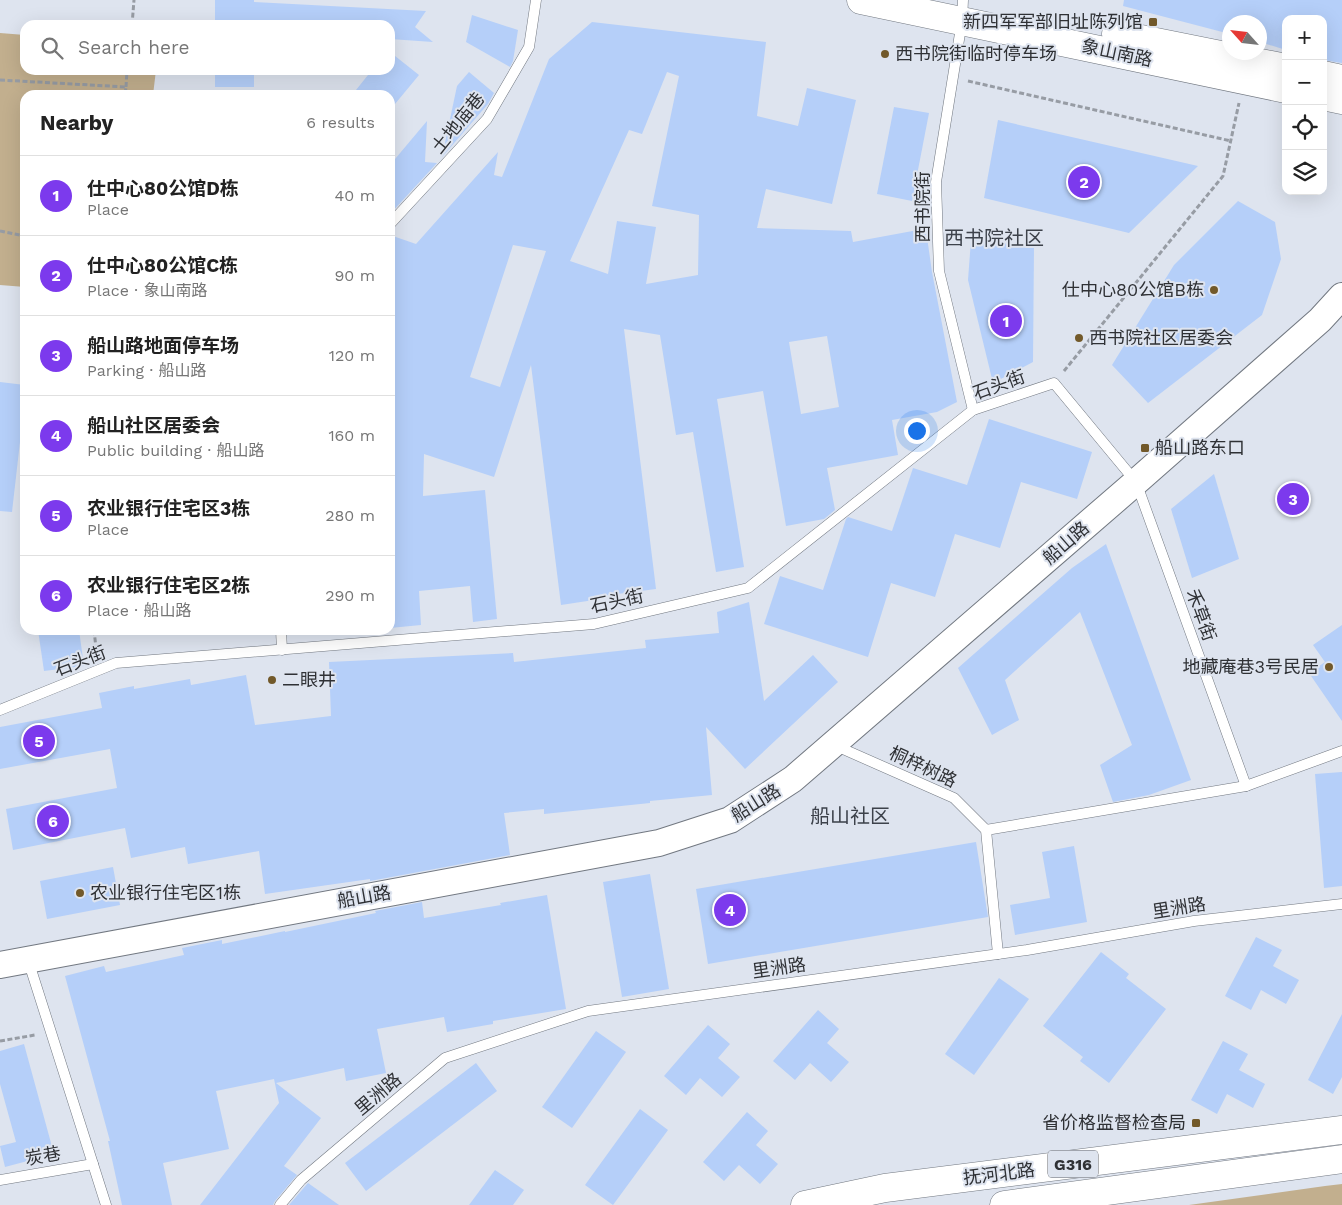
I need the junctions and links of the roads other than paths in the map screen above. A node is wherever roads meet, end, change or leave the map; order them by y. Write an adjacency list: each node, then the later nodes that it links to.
1 (536, 0): 10 (lane, 土地庙巷)
2 (861, 0): 3 (main road, 象山南路)
3 (959, 6): 4 (main road, 象山南路); 7 (main road, 象山南路); 12 (lane, 西书院街)
4 (1282, 67)
5 (1327, 77): 6 (main road)
6 (1342, 79)
7 (1282, 88)
8 (1327, 97): 9 (main road)
9 (1342, 100)
10 (395, 219)
11 (1342, 296): 13 (street, 船山路)
12 (973, 410): 13 (lane, 石头街); 15 (lane, 石头街)
13 (1136, 482): 17 (street, 船山路); 19 (lane, 禾草街)
14 (280, 635): 15 (lane)
15 (282, 650): 16 (lane, 石头街)
16 (0, 710)
17 (833, 745): 20 (lane, 桐梓树路); 23 (street, 船山路)
18 (1341, 752): 19 (lane)
19 (1246, 786): 20 (lane)
20 (986, 830): 22 (lane)
21 (1342, 904): 22 (lane, 里洲路)
22 (998, 954): 30 (lane, 里洲路)
23 (27, 959): 24 (street, 船山路); 27 (lane)
24 (0, 964)
25 (1342, 1130): 31 (main road, 抚河北路 / G316)
26 (1342, 1159): 32 (main road, 抚河北路 / G316)
27 (92, 1164): 28 (lane, 炭巷); 29 (lane)
28 (0, 1180)
29 (106, 1205)
30 (280, 1205)
31 (805, 1205)
32 (1004, 1205)

